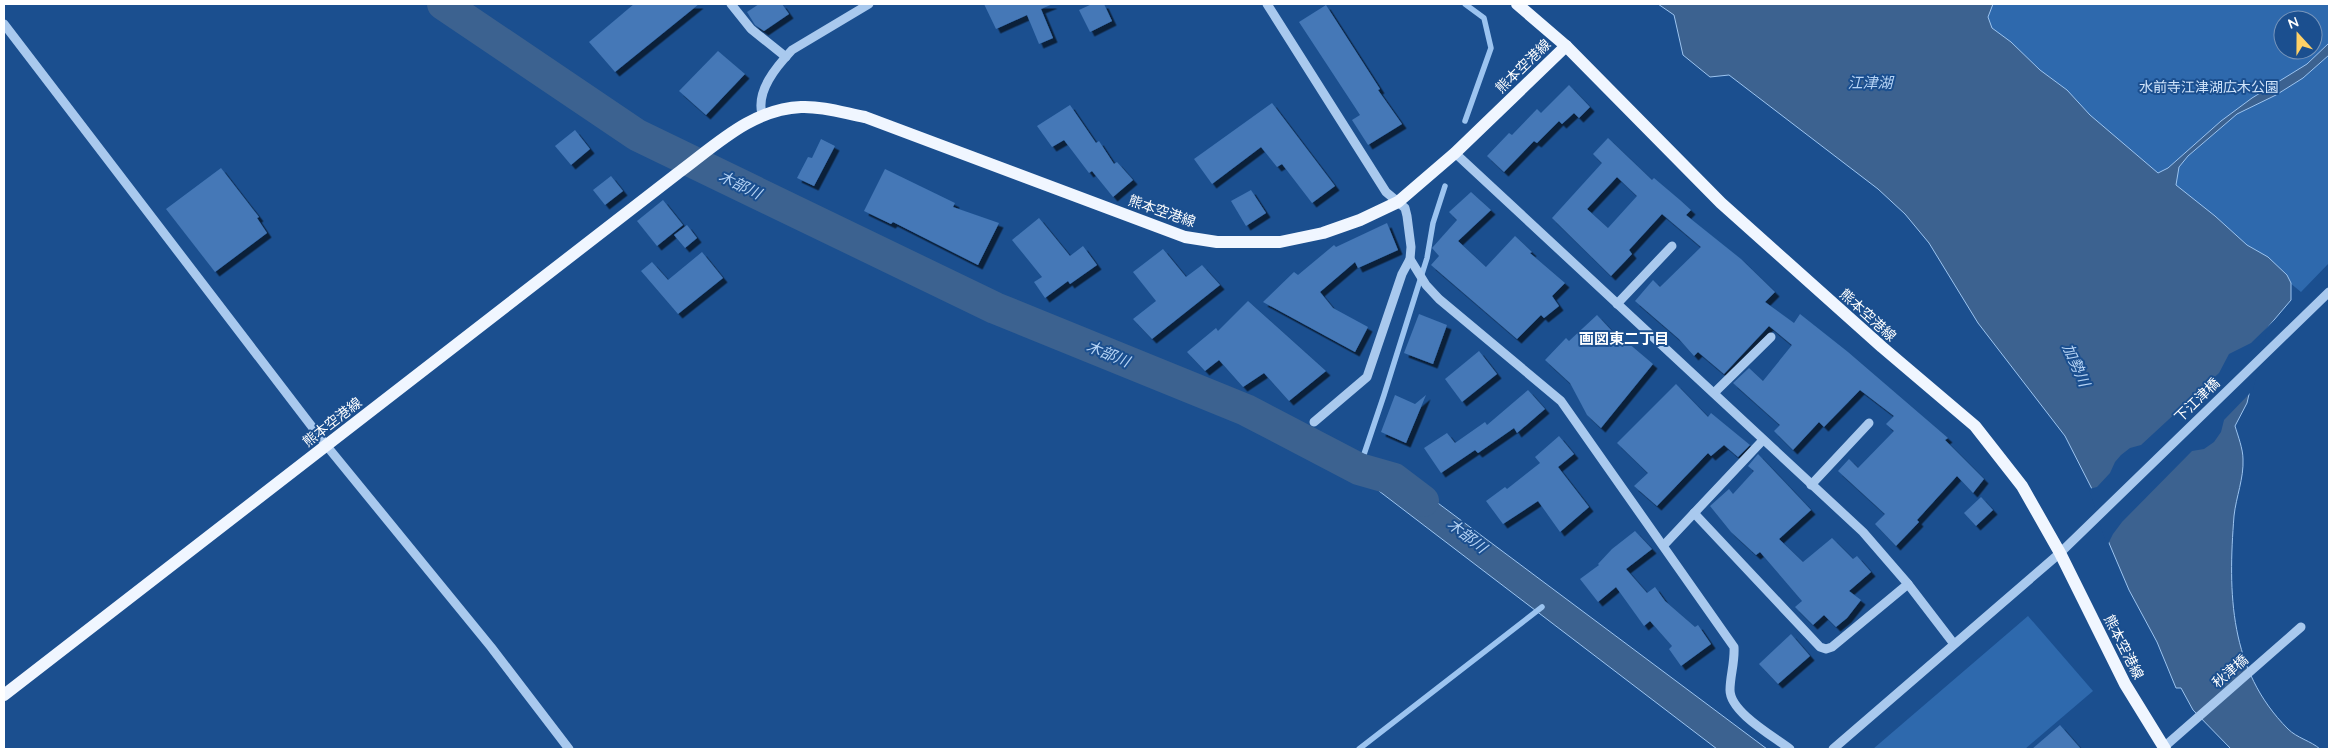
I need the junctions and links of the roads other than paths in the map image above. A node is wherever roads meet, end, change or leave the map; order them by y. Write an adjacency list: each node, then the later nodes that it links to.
1 (731, 4): 7 (street)
2 (869, 4): 7 (street)
3 (1267, 4): 10 (street)
4 (1517, 4): 6 (main road)
5 (4, 24): 20 (street)
6 (1566, 46): 9 (main road, 熊本空港線); 24 (main road, 熊本空港線)
7 (786, 57): 8 (street)
8 (762, 114): 10 (main road, 熊本空港線); 20 (main road, 熊本空港線)
9 (1455, 153): 10 (main road, 熊本空港線); 14 (street)
10 (1398, 202): 12 (street)
11 (1672, 246): 14 (street)
12 (1412, 261): 17 (street); 23 (street)
13 (2329, 292): 24 (street, 下江津橋)
14 (1617, 304): 16 (street)
15 (1771, 338): 16 (street)
16 (1714, 393): 19 (street)
17 (1314, 422)
18 (1869, 423): 21 (street)
19 (1763, 440): 21 (street); 22 (street)
20 (326, 445): 28 (main road, 熊本空港線); 30 (street)
21 (1811, 485): 25 (street)
22 (1694, 514): 23 (street); 25 (street)
23 (1664, 545): 31 (street)
24 (2060, 553): 27 (street, 下江津橋); 29 (main road, 熊本空港線)
25 (1908, 584): 27 (street)
26 (2301, 627): 29 (street, 秋津橋)
27 (1954, 644): 32 (street, 下江津橋)
28 (4, 695)
29 (2165, 748)
30 (569, 749)
31 (1790, 749)
32 (1834, 749)

